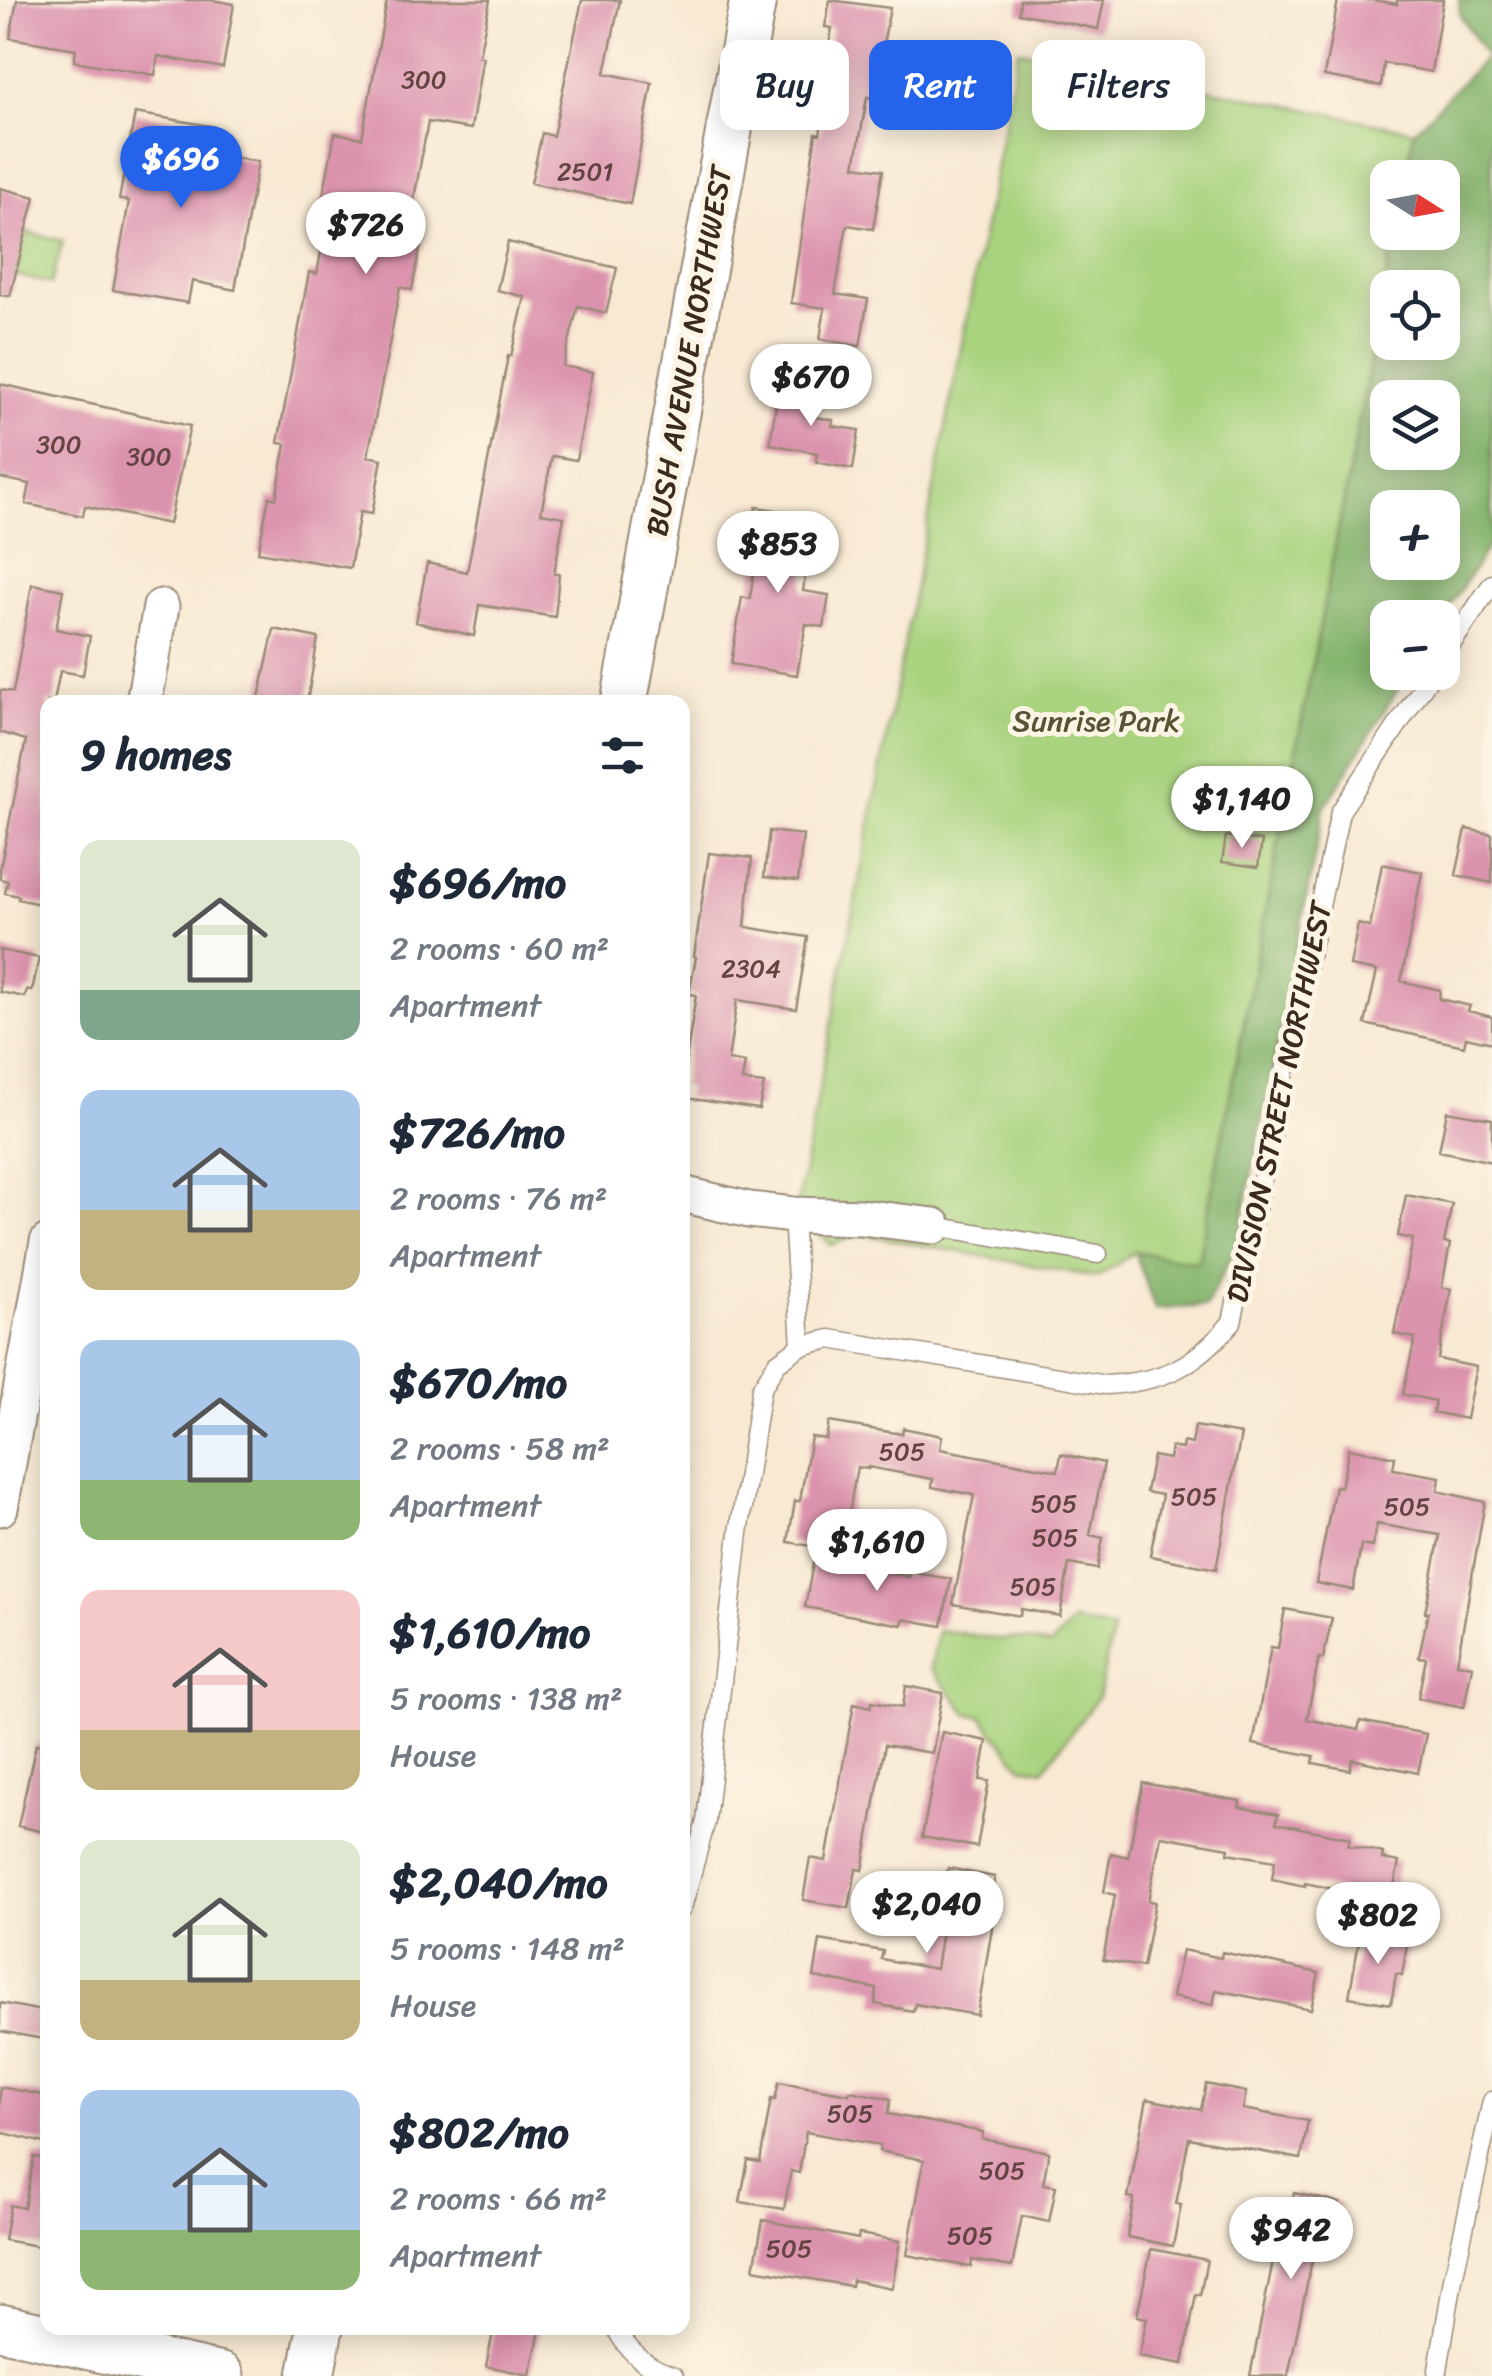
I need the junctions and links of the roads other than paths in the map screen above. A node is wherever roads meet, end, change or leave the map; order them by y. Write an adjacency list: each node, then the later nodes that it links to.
1 (753, 0): 7 (street, BUSH AVENUE NORTHWEST)
2 (1492, 584): 4 (lane)
3 (161, 607): 6 (street)
4 (1460, 631)
5 (1421, 690): 13 (lane, DIVISION STREET NORTHWEST)
6 (145, 695)
7 (625, 695)
8 (690, 1196): 9 (street)
9 (793, 1215): 10 (street); 13 (lane)
10 (934, 1226): 11 (lane)
11 (1098, 1254)
12 (40, 1286): 14 (street)
13 (801, 1346): 15 (lane)
14 (0, 1508)
15 (690, 1879)
16 (1492, 2101): 24 (lane)
17 (0, 2327): 20 (street)
18 (319, 2335): 22 (street)
19 (620, 2335): 23 (lane)
20 (129, 2357): 21 (street)
21 (221, 2376)
22 (311, 2376)
23 (674, 2376)
24 (1437, 2376)

